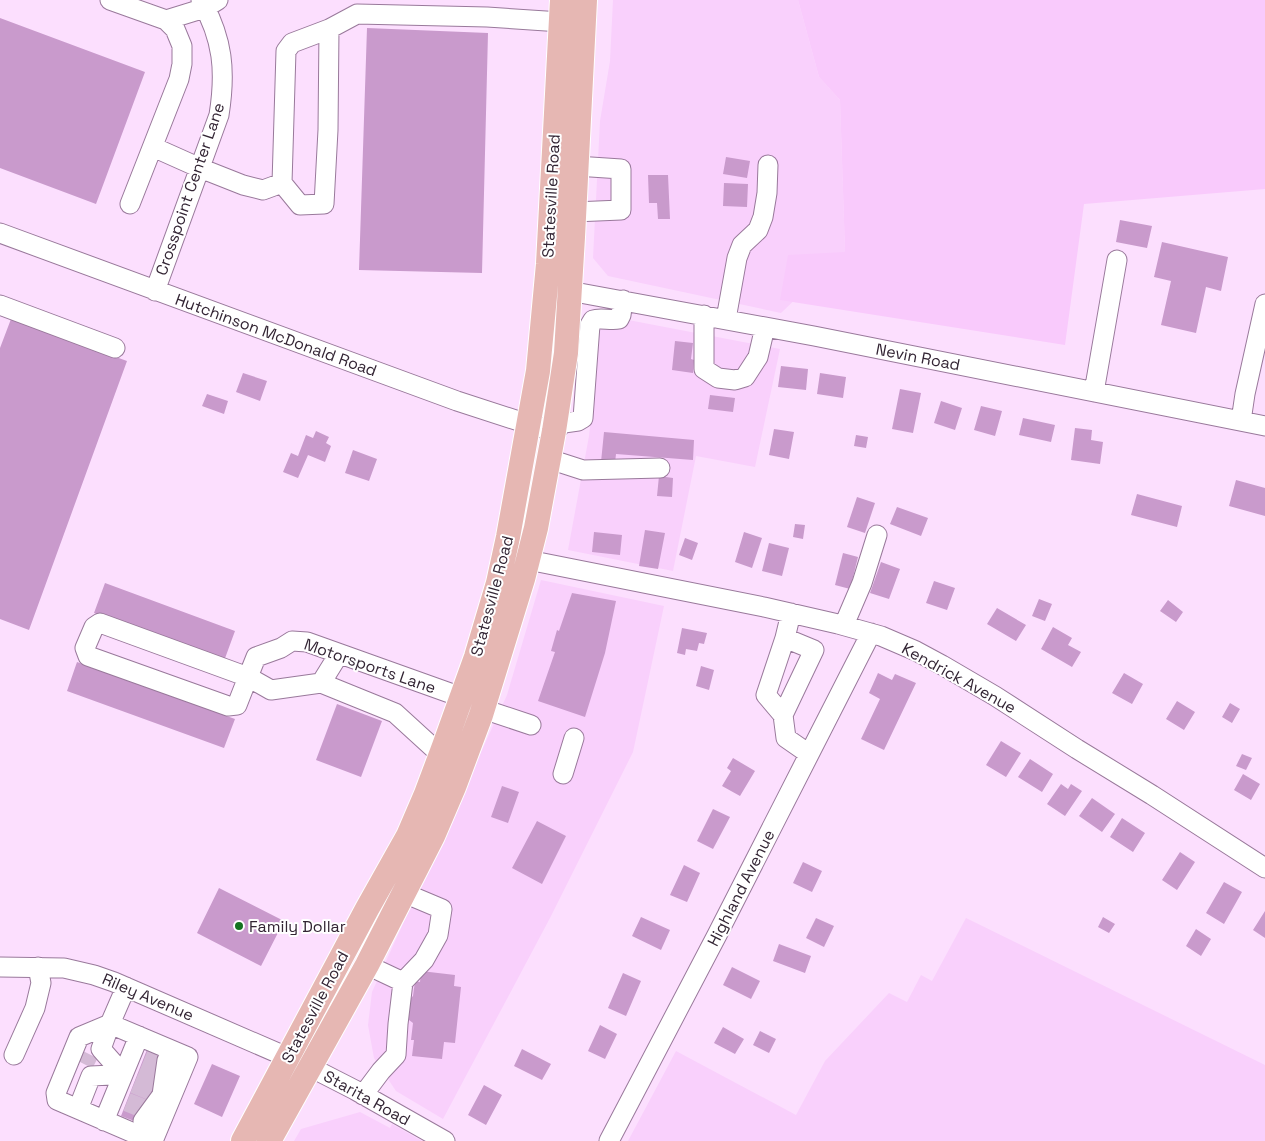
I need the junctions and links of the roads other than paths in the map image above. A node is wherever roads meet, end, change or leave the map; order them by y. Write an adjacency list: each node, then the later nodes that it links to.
1 (110, 0): 5 (street)
2 (585, 0): 9 (main road, Statesville Road)
3 (208, 3): 5 (street); 10 (street, Crosspoint Center Lane)
4 (561, 11): 6 (street); 29 (main road, Statesville Road)
5 (166, 20): 7 (street)
6 (329, 28): 11 (street); 11 (street)
7 (153, 147): 10 (street); 12 (street)
8 (768, 165): 22 (street)
9 (576, 166): 13 (main road, Statesville Road); 13 (street)
10 (200, 168): 11 (street); 16 (street, Crosspoint Center Lane)
11 (282, 182)
12 (130, 204)
13 (574, 212): 17 (main road, Statesville Road)
14 (0, 233): 16 (street, Hutchinson McDonald Road)
15 (1118, 260): 27 (street)
16 (155, 291): 29 (street, Hutchinson McDonald Road)
17 (569, 291): 18 (street, Nevin Road); 24 (main road, Statesville Road)
18 (623, 300): 21 (street, Nevin Road); 24 (street)
19 (1265, 304): 26 (street)
20 (0, 306): 25 (street)
21 (704, 315): 22 (street, Nevin Road); 23 (street)
22 (726, 320): 23 (street, Nevin Road)
23 (765, 326): 27 (street, Nevin Road)
24 (577, 345): 31 (main road, Statesville Road)
25 (115, 348)
26 (1259, 360): 28 (street)
27 (1094, 392): 28 (street, Nevin Road)
28 (1240, 422): 30 (street, Nevin Road)
29 (528, 424): 31 (street, Hutchinson McDonald Road); 43 (main road, Statesville Road)
30 (1265, 426)
31 (554, 431): 32 (main road, Statesville Road)
32 (549, 459): 33 (street); 35 (main road, Statesville Road)
33 (660, 468)
34 (877, 535): 37 (street)
35 (528, 560): 36 (street, Kendrick Avenue); 44 (main road, Statesville Road)
36 (791, 614): 37 (street, Kendrick Avenue); 39 (street)
37 (844, 626): 38 (street, Kendrick Avenue)
38 (871, 633): 48 (street, Highland Avenue); 51 (street, Kendrick Avenue)
39 (785, 638): 45 (street); 45 (street)
40 (338, 654): 41 (street, Motorsports Lane); 42 (street); 43 (street, Motorsports Lane)
41 (248, 677): 41 (street, Motorsports Lane); 42 (street)
42 (321, 683): 49 (street)
43 (461, 697): 49 (main road, Statesville Road)
44 (482, 709): 46 (street); 52 (main road, Statesville Road)
45 (783, 715): 48 (street)
46 (531, 725)
47 (574, 738): 50 (street)
48 (809, 754): 75 (street, Highland Avenue)
49 (441, 755): 61 (main road, Statesville Road)
50 (563, 774)
51 (1265, 868)
52 (404, 893): 53 (main road, Statesville Road); 56 (street)
53 (367, 965): 56 (street); 62 (main road, Statesville Road)
54 (0, 967): 55 (street, Riley Avenue)
55 (38, 967): 57 (street, Riley Avenue); 60 (street)
56 (403, 982): 66 (street)
57 (126, 987): 58 (street); 61 (street, Riley Avenue)
58 (110, 1024): 59 (street); 63 (street); 68 (street)
59 (142, 1051): 63 (street); 63 (street); 65 (street)
60 (14, 1055)
61 (288, 1056): 62 (street, Starita Road); 72 (main road, Statesville Road)
62 (310, 1066): 66 (street, Starita Road); 73 (main road, Statesville Road)
63 (103, 1067): 67 (street); 68 (street); 70 (street)
64 (164, 1067): 65 (street)
65 (162, 1095): 69 (street); 71 (street)
66 (363, 1095): 74 (street, Starita Road)
67 (124, 1107)
68 (78, 1110): 70 (street)
69 (145, 1116)
70 (104, 1121): 71 (street)
71 (152, 1141)
72 (244, 1141)
73 (269, 1141)
74 (445, 1141)
75 (609, 1141)

